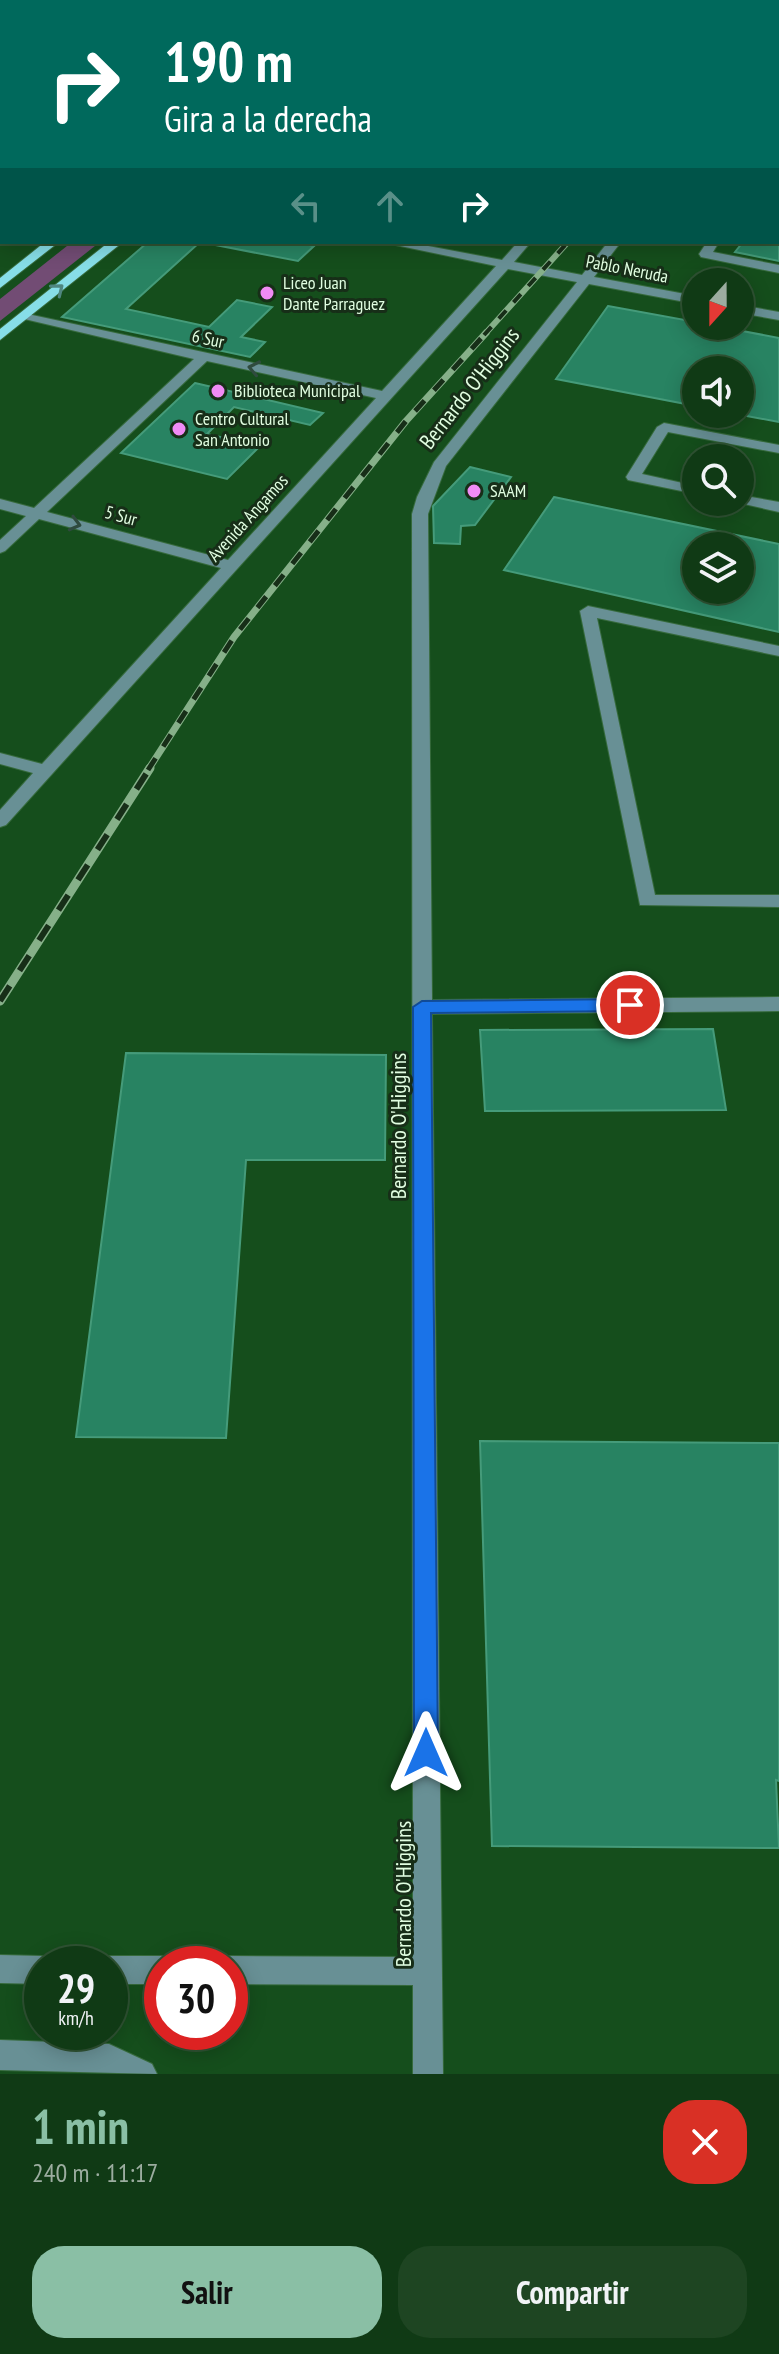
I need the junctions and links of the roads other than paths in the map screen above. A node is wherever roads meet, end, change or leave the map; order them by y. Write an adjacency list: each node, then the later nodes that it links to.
1 (50, 244): 10 (main road)
2 (114, 244): 14 (main road, one-way to 2)
3 (398, 244): 7 (street, Pablo Neruda)
4 (523, 244): 7 (street, Avenida Angamos)
5 (613, 244): 9 (street, Bernardo O'Higgins)
6 (712, 244): 8 (street)
7 (504, 264): 9 (street, Pablo Neruda); 17 (street, Avenida Angamos)
8 (779, 269)
9 (586, 280): 11 (street, Pablo Neruda); 34 (street, Bernardo O'Higgins)
10 (0, 284)
11 (682, 297)
12 (754, 312): 13 (street)
13 (779, 316)
14 (23, 317): 15 (main road); 16 (street, 6 Sur)
15 (0, 336)
16 (204, 357): 17 (street, 6 Sur, one-way to 16); 25 (street)
17 (385, 396): 27 (street, Avenida Angamos)
18 (753, 444): 21 (street)
19 (754, 444): 20 (street)
20 (779, 449)
21 (682, 487)
22 (754, 502): 24 (street)
23 (0, 504): 25 (street, 5 Sur)
24 (779, 507)
25 (36, 514): 26 (street); 27 (street, 5 Sur, one-way to 27)
26 (0, 548)
27 (231, 566): 30 (street, Avenida Angamos)
28 (779, 651): 32 (street)
29 (0, 758): 30 (street)
30 (45, 771): 31 (street, Avenida Angamos)
31 (0, 821)
32 (779, 901)
33 (779, 1004): 34 (street)
34 (422, 1007): 38 (street, Bernardo O'Higgins)
35 (0, 1969): 36 (street)
36 (24, 1970)
37 (248, 1970): 38 (street)
38 (427, 1971): 41 (street, Bernardo O'Higgins)
39 (0, 2055): 40 (street)
40 (142, 2074)
41 (428, 2074)

